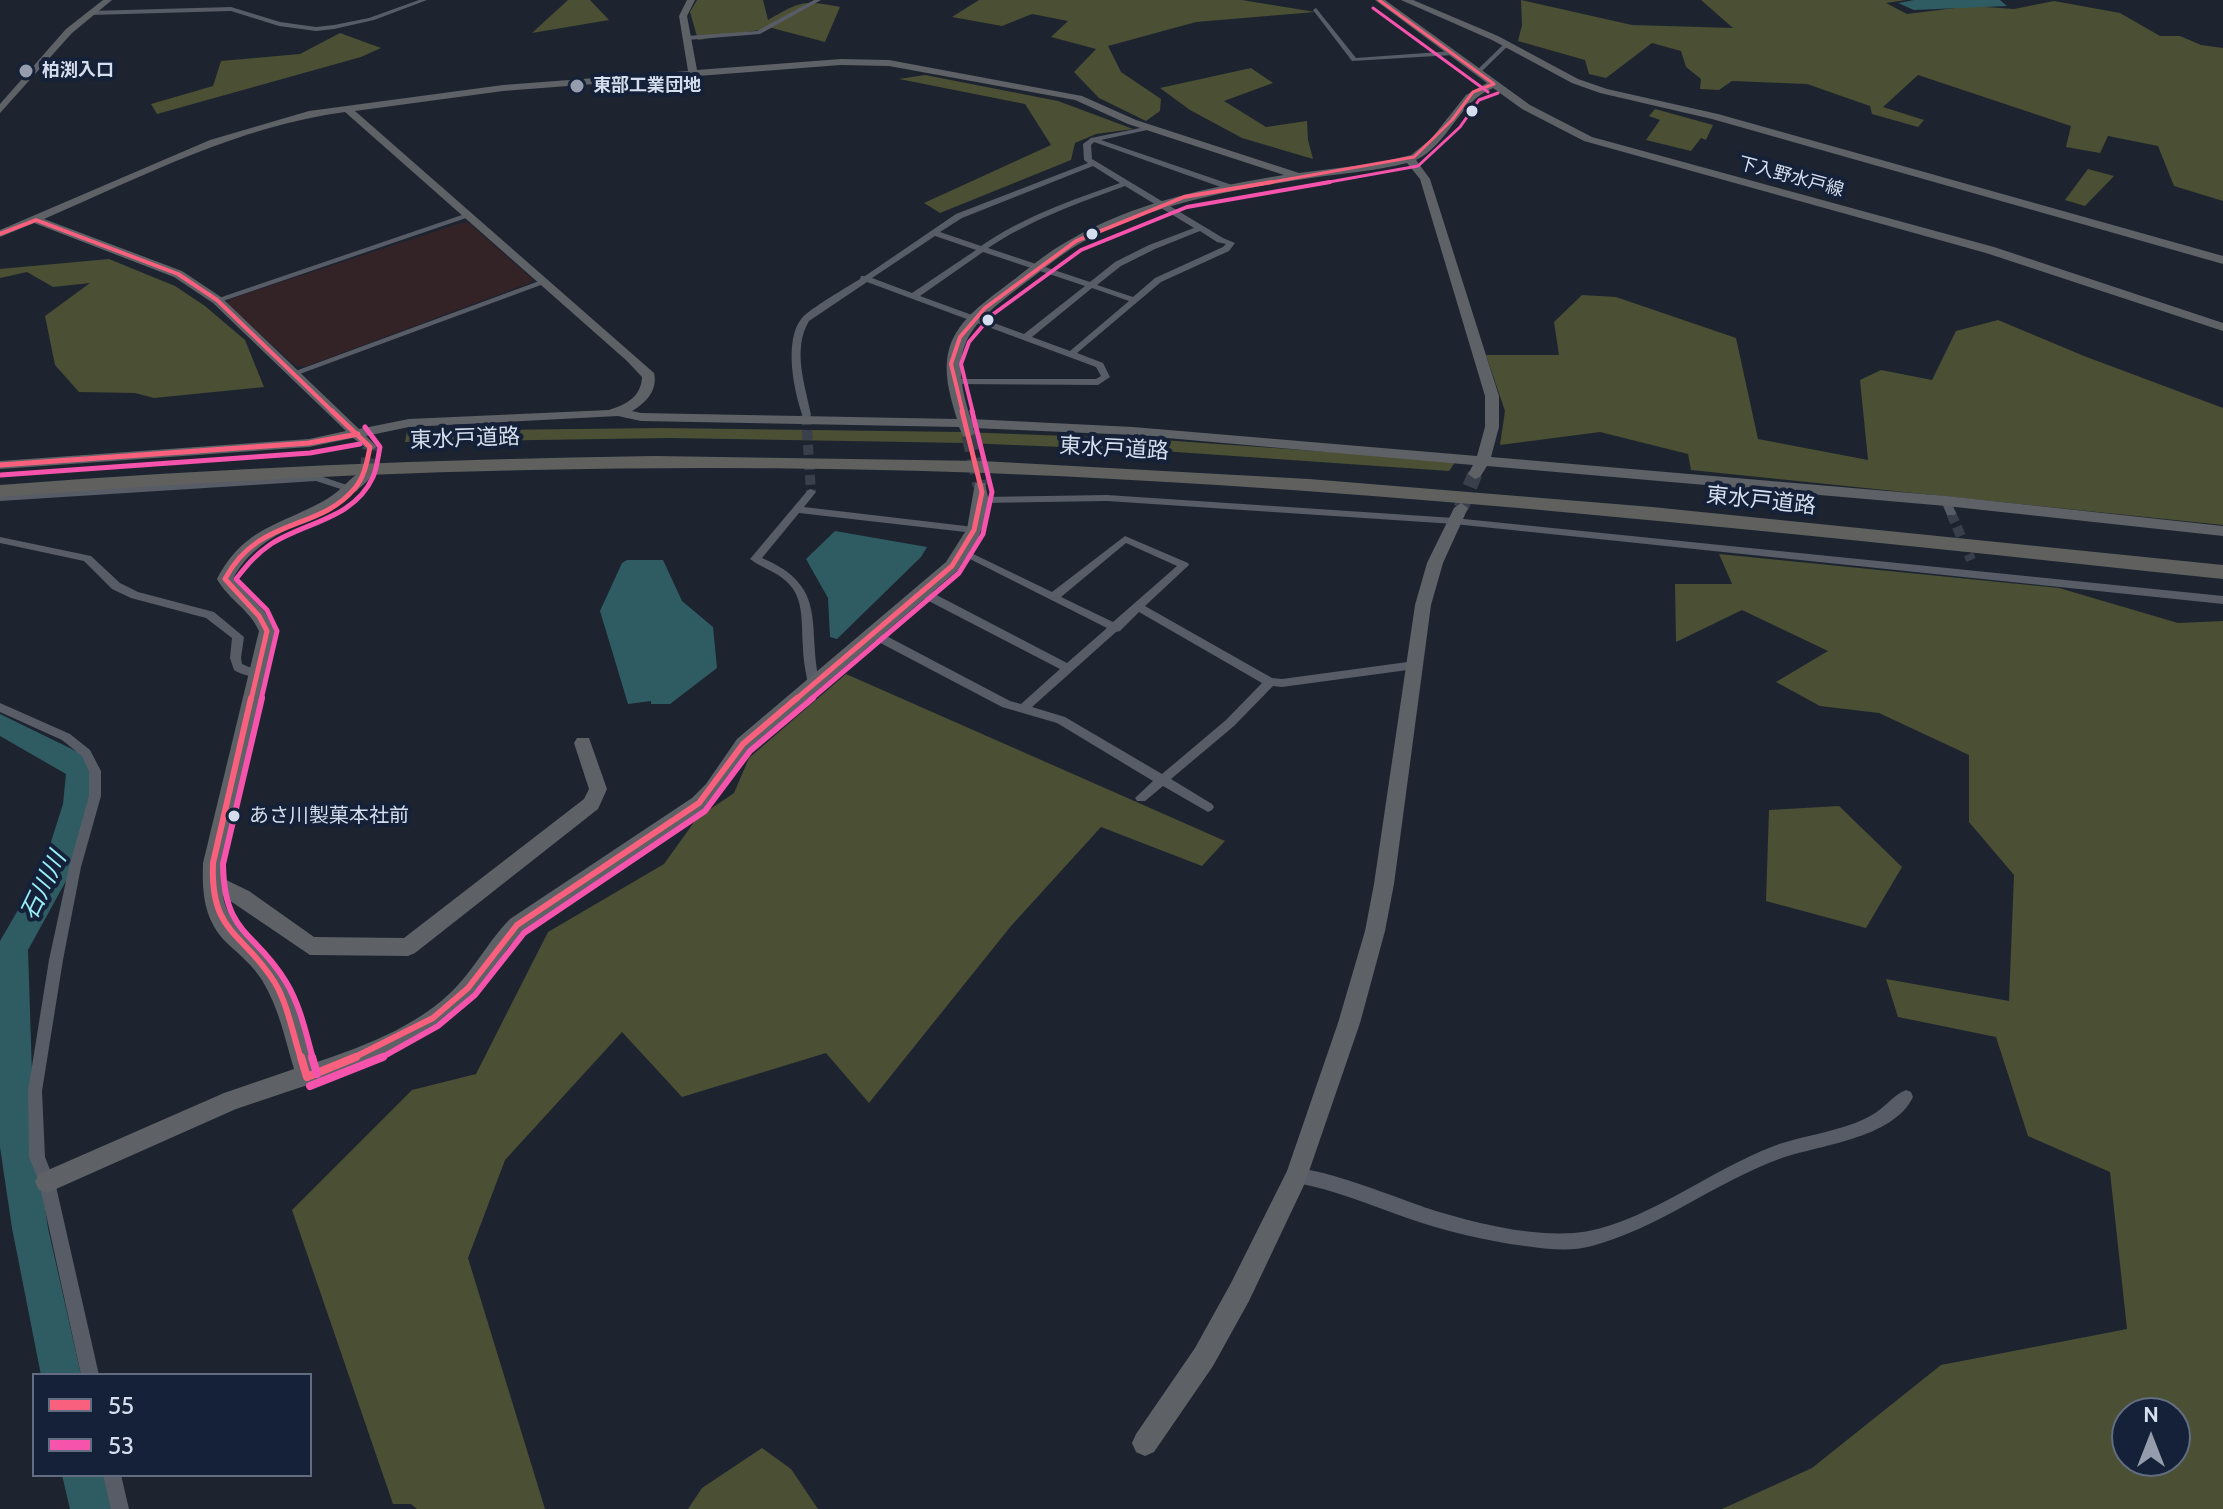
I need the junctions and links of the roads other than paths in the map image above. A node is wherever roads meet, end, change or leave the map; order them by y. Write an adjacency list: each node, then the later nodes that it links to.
1 (108, 0): 8 (street)
2 (424, 0): 8 (street)
3 (691, 0): 9 (street)
4 (818, 0): 9 (street)
5 (1379, 0): 11 (street, 下入野水戸線)
6 (1405, 0): 10 (street)
7 (1316, 10): 11 (street)
8 (90, 13): 15 (street)
9 (687, 38): 13 (street)
10 (1507, 44): 12 (street); 33 (street)
11 (1453, 53): 12 (street, 下入野水戸線)
12 (1478, 72): 14 (street, 下入野水戸線)
13 (693, 73): 17 (street); 19 (street)
14 (1494, 84): 21 (street); 42 (street, 下入野水戸線)
15 (13, 95): 16 (street); 18 (street)
16 (0, 96)
17 (346, 108): 27 (street); 28 (street)
18 (0, 110)
19 (1150, 128): 20 (street); 23 (street)
20 (1093, 139): 22 (street); 25 (street)
21 (1409, 158): 23 (street); 51 (street)
22 (1092, 164): 24 (street); 30 (street)
23 (1297, 176): 25 (street)
24 (1123, 184): 26 (street); 32 (street)
25 (1232, 188): 26 (street)
26 (1162, 205): 29 (street); 34 (street)
27 (468, 216): 36 (street); 39 (street)
28 (36, 220): 31 (street); 39 (street)
29 (1201, 228): 37 (street); 40 (street)
30 (934, 233): 32 (street); 35 (street)
31 (0, 234)
32 (982, 249): 34 (street); 38 (street)
33 (2223, 260)
34 (1038, 268): 37 (street); 41 (street)
35 (864, 278): 38 (street); 48 (street)
36 (545, 282): 45 (street); 47 (street)
37 (1090, 286): 40 (street); 43 (street)
38 (915, 295): 41 (street)
39 (217, 300): 45 (street)
40 (1135, 300): 44 (street)
41 (974, 318): 43 (street); 46 (street)
42 (2223, 327)
43 (1026, 337): 44 (street)
44 (1071, 354): 46 (street)
45 (294, 373): 50 (street)
46 (953, 382): 49 (street)
47 (618, 412): 49 (street); 50 (street)
48 (806, 415)
49 (967, 429): 51 (street)
50 (363, 455): 52 (street); 54 (highway, 東水戸道路); 55 (street); 56 (highway, 東水戸道路); 66 (highway, 東水戸道路); 69 (highway, 東水戸道路)
51 (1484, 460): 53 (street); 63 (street)
52 (0, 465)
53 (1475, 474)
54 (0, 477)
55 (353, 490): 59 (street); 78 (street)
56 (0, 491)
57 (811, 492): 60 (street)
58 (981, 493): 61 (street); 62 (street)
59 (0, 498)
60 (799, 510): 62 (street); 80 (street)
61 (1457, 514): 68 (street); 76 (street)
62 (974, 530): 65 (street)
63 (2223, 531)
64 (0, 540): 78 (street)
65 (963, 553): 70 (street); 71 (street)
66 (2223, 558)
67 (1971, 560): 68 (street)
68 (1975, 572): 72 (street)
69 (2223, 572)
70 (923, 593): 75 (street); 77 (street)
71 (1055, 596): 73 (street); 74 (street)
72 (2223, 600)
73 (1139, 607): 74 (street); 79 (street)
74 (1116, 628): 77 (street)
75 (873, 634): 80 (street); 82 (street)
76 (1415, 665): 79 (street); 90 (street)
77 (1067, 668): 82 (street)
78 (258, 672): 87 (street)
79 (1270, 682): 84 (street)
80 (814, 685): 88 (street)
81 (0, 707): 91 (street)
82 (1023, 709): 84 (street)
83 (583, 743): 87 (street)
84 (1161, 778): 85 (street); 86 (street)
85 (1141, 798)
86 (1208, 807)
87 (211, 884): 88 (street)
88 (307, 1077): 91 (street)
89 (1906, 1097): 90 (street)
90 (1297, 1175): 93 (street)
91 (47, 1182): 92 (street)
92 (90, 1373)
93 (1145, 1443)
94 (112, 1477): 95 (street)
95 (120, 1509)

